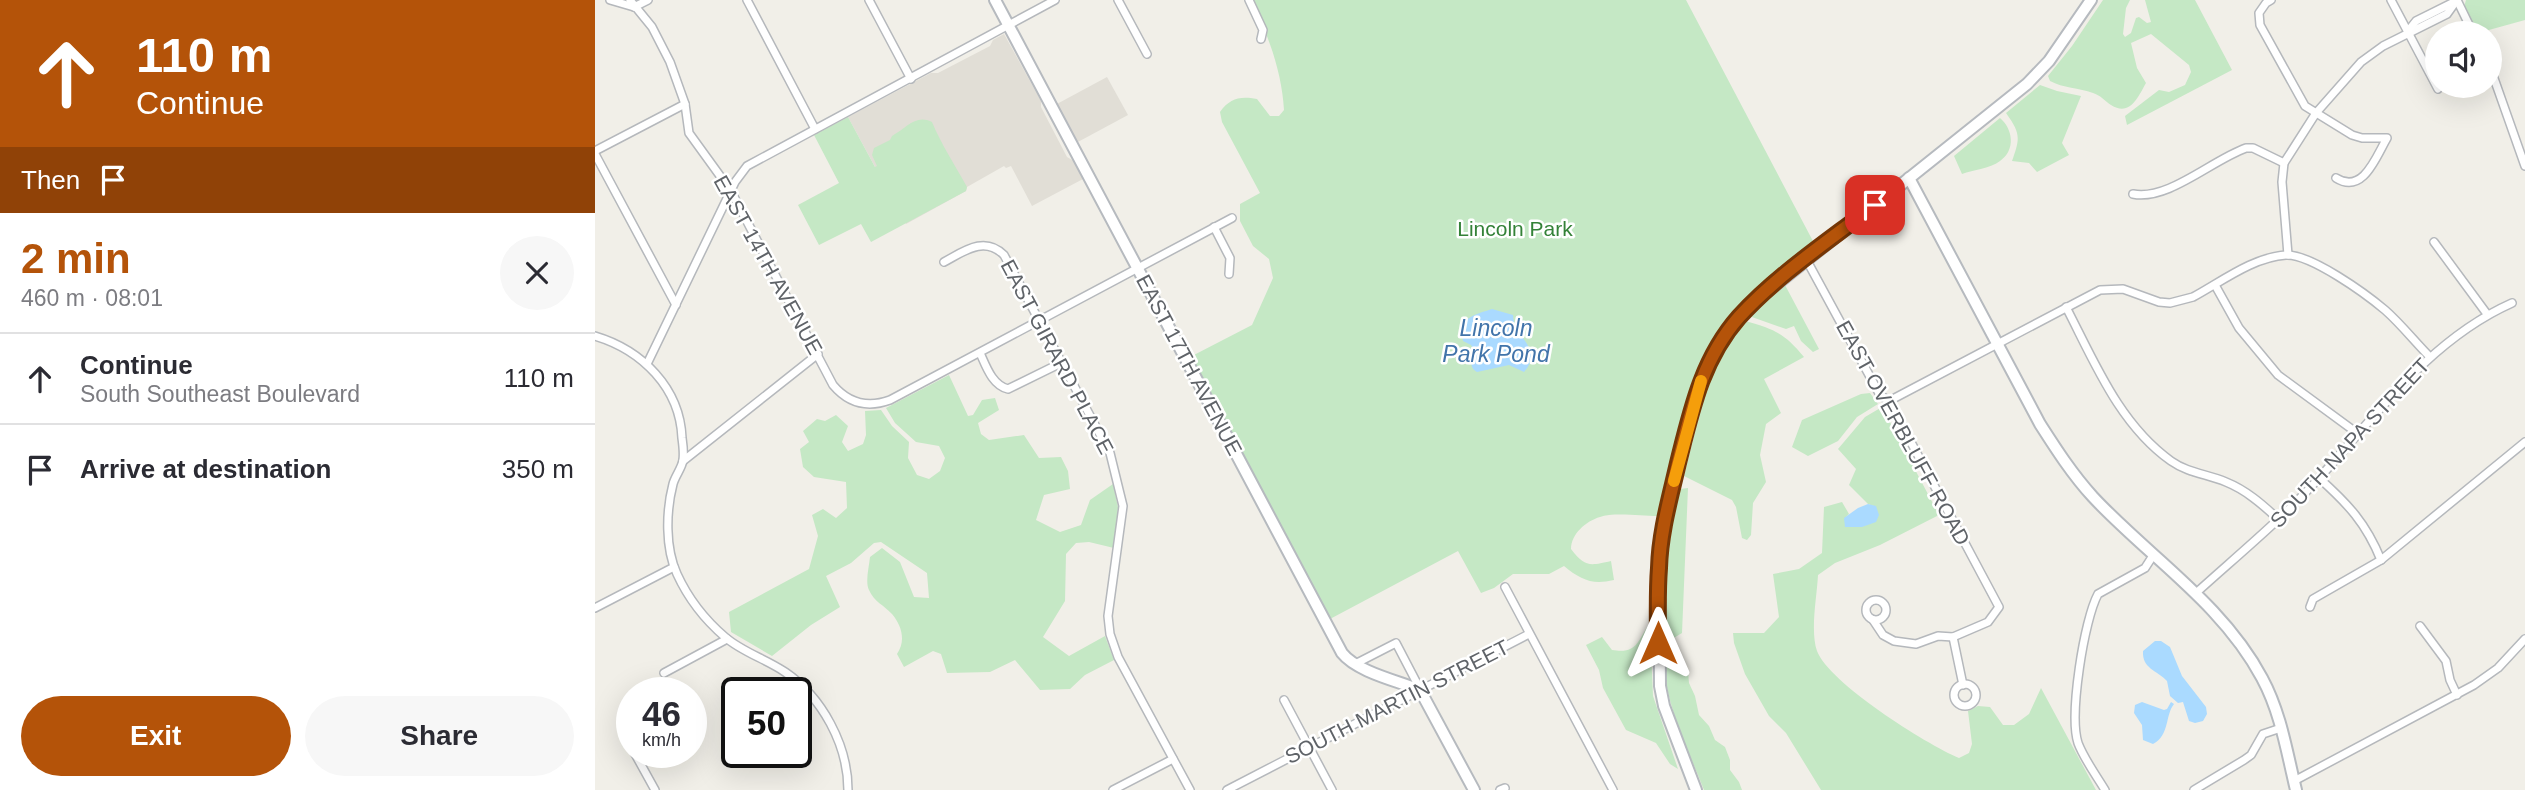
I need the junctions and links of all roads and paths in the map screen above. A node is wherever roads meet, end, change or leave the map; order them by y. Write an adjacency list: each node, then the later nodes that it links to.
1 (610, 0): 13 (street)
2 (648, 0): 13 (street)
3 (747, 0): 24 (street)
4 (869, 0): 20 (street)
5 (995, 0): 15 (street, EAST 17TH AVENUE)
6 (1055, 0): 15 (street)
7 (1118, 0): 18 (street)
8 (1249, 0): 17 (street)
9 (2091, 0): 28 (street)
10 (2271, 0): 23 (street)
11 (2391, 0): 16 (street)
12 (2457, 0): 14 (street); 16 (street)
13 (632, 4): 22 (street, EAST 14TH AVENUE)
14 (2467, 21)
15 (1008, 25): 20 (street); 38 (street, EAST 17TH AVENUE)
16 (2408, 32): 19 (street); 23 (street)
17 (1261, 39)
18 (1147, 54)
19 (2425, 64)
20 (911, 79): 24 (street)
21 (2501, 98): 27 (street)
22 (685, 104): 25 (street); 30 (street, EAST 14TH AVENUE)
23 (2316, 113): 26 (street); 29 (street)
24 (815, 129): 30 (street)
25 (595, 153): 42 (street)
26 (2284, 163): 31 (street); 35 (street)
27 (2525, 166)
28 (1909, 178): 36 (street); 47 (street)
29 (2336, 178)
30 (731, 191): 42 (street); 49 (street, EAST 14TH AVENUE)
31 (2133, 194)
32 (1232, 218): 33 (street)
33 (1214, 228): 38 (street); 39 (street)
34 (2434, 242): 44 (street)
35 (2288, 255): 40 (street); 50 (street)
36 (1806, 259): 53 (street, EAST OVERBLUFF ROAD); 91 (street)
37 (944, 262): 45 (street, EAST GIRARD PLACE)
38 (1138, 268): 45 (street); 72 (street, EAST 17TH AVENUE)
39 (1229, 274)
40 (2215, 285): 43 (street); 54 (street)
41 (2512, 303): 44 (street, SOUTH NAPA STREET)
42 (676, 305): 52 (street)
43 (2066, 307): 47 (street); 58 (street)
44 (2487, 314): 50 (street, SOUTH NAPA STREET)
45 (1039, 321): 48 (street); 51 (street, EAST GIRARD PLACE)
46 (595, 336): 52 (street)
47 (1998, 342): 53 (street); 59 (street)
48 (980, 353): 49 (street, EAST 14TH AVENUE); 51 (street)
49 (818, 354): 56 (street)
50 (2430, 358): 54 (street, SOUTH NAPA STREET)
51 (1063, 362): 80 (street, EAST GIRARD PLACE)
52 (647, 364): 56 (street)
53 (1889, 401): 69 (street, EAST OVERBLUFF ROAD)
54 (2357, 433): 57 (street, SOUTH NAPA STREET)
55 (2525, 442): 60 (street)
56 (683, 461): 61 (street)
57 (2319, 478): 58 (street, SOUTH NAPA STREET); 60 (street)
58 (2278, 519): 63 (street, SOUTH NAPA STREET)
59 (2152, 557): 63 (street); 92 (street)
60 (2381, 559): 64 (street)
61 (674, 567): 65 (street); 70 (street)
62 (1505, 587): 68 (street)
63 (2196, 593): 78 (street)
64 (2310, 607)
65 (595, 608)
66 (1874, 620): 69 (street)
67 (2420, 626): 76 (street)
68 (1529, 634): 75 (street, SOUTH MARTIN STREET); 90 (street)
69 (1953, 637): 74 (street)
70 (727, 639): 73 (street); 84 (street)
71 (2525, 639): 76 (street)
72 (1355, 664): 75 (street, EAST 17TH AVENUE); 75 (street)
73 (664, 673)
74 (1963, 685)
75 (1420, 690): 79 (street, SOUTH MARTIN STREET); 89 (street)
76 (2457, 695): 82 (street)
77 (1284, 700): 79 (street)
78 (2276, 730): 82 (street); 93 (street)
79 (1309, 747): 87 (street, SOUTH MARTIN STREET); 88 (street)
80 (1173, 759): 85 (street); 86 (street, EAST GIRARD PLACE)
81 (642, 768): 83 (street)
82 (2295, 786)
83 (655, 790)
84 (848, 790)
85 (1113, 790)
86 (1190, 790)
87 (1227, 790)
88 (1332, 790)
89 (1474, 790)
90 (1613, 790)
91 (1696, 790)
92 (2105, 790)
93 (2194, 790)

